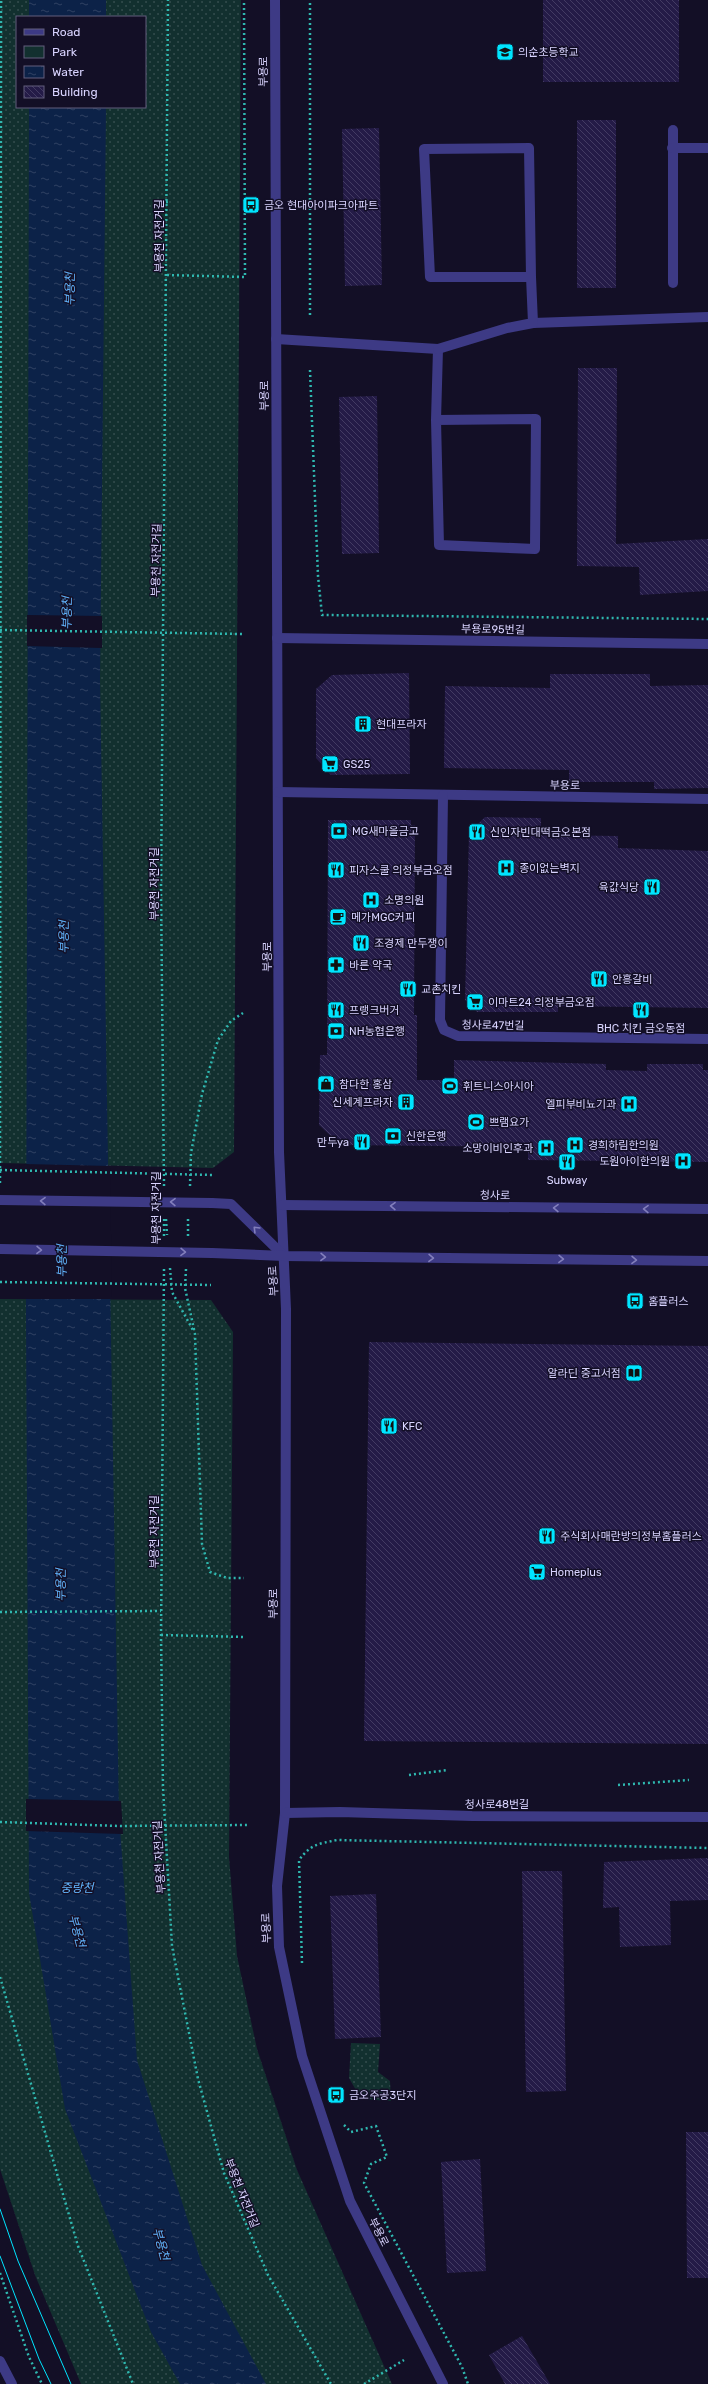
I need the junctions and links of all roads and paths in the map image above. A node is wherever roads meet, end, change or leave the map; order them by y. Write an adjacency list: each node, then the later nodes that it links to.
1 (0, 0): 11 (path)
2 (168, 0): 9 (path, 부용천 자전거길)
3 (244, 0): 12 (path)
4 (275, 0): 19 (street, 부용로)
5 (310, 0): 16 (path)
6 (673, 130): 7 (street)
7 (672, 148): 8 (street); 14 (street)
8 (708, 148)
9 (168, 202): 10 (path); 12 (path, 부용천 자전거길)
10 (161, 203)
11 (2, 204): 15 (path)
12 (167, 276): 36 (path, 부용천 자전거길)
13 (530, 277): 13 (street); 18 (street)
14 (674, 283)
15 (0, 284): 35 (path)
16 (310, 316)
17 (708, 317): 18 (street)
18 (533, 323): 20 (street)
19 (276, 339): 20 (street); 26 (street, 부용로)
20 (438, 349): 22 (street)
21 (310, 370): 23 (path)
22 (436, 420): 22 (street)
23 (708, 619)
24 (0, 630): 25 (path, bridge)
25 (242, 634)
26 (278, 638): 27 (street, 부용로95번길); 28 (street, 부용로)
27 (708, 644)
28 (278, 792): 29 (street, 부용로); 39 (street, 부용로)
29 (444, 794): 30 (street, 부용로); 32 (street, 청사로47번길)
30 (708, 799)
31 (243, 1013): 37 (path)
32 (708, 1039)
33 (0, 1170): 34 (path, bridge)
34 (213, 1175)
35 (0, 1188)
36 (164, 1192)
37 (189, 1193)
38 (0, 1200): 46 (street, one-way to 38, bridge)
39 (282, 1205): 40 (street, 청사로, one-way to 39); 46 (street, 부용로)
40 (708, 1209)
41 (164, 1216): 43 (path, 부용천 자전거길)
42 (188, 1216): 44 (path)
43 (164, 1239)
44 (187, 1240)
45 (0, 1249): 46 (street, one-way to 46, bridge)
46 (284, 1256): 47 (street, one-way to 47); 61 (street, 부용로)
47 (708, 1261)
48 (164, 1263): 53 (path, 부용천 자전거길)
49 (186, 1264): 52 (path)
50 (0, 1282): 51 (path, bridge)
51 (211, 1285)
52 (244, 1578)
53 (161, 1611): 54 (path); 55 (path, 부용천 자전거길)
54 (0, 1612)
55 (161, 1635): 56 (path); 75 (path, 부용천 자전거길)
56 (244, 1637)
57 (448, 1770): 58 (path)
58 (409, 1775)
59 (688, 1780): 60 (path)
60 (618, 1785)
61 (285, 1814): 62 (street, 청사로48번길); 77 (street, 부용로)
62 (708, 1817)
63 (0, 1822): 64 (path, bridge)
64 (247, 1826)
65 (708, 1848): 66 (path)
66 (302, 1969)
67 (0, 1977): 74 (path)
68 (341, 2122): 78 (path)
69 (0, 2273): 73 (path)
70 (404, 2360): 76 (path)
71 (0, 2361): 72 (street)
72 (12, 2384)
73 (42, 2384)
74 (133, 2384)
75 (331, 2384)
76 (364, 2384)
77 (443, 2384)
78 (468, 2384)

